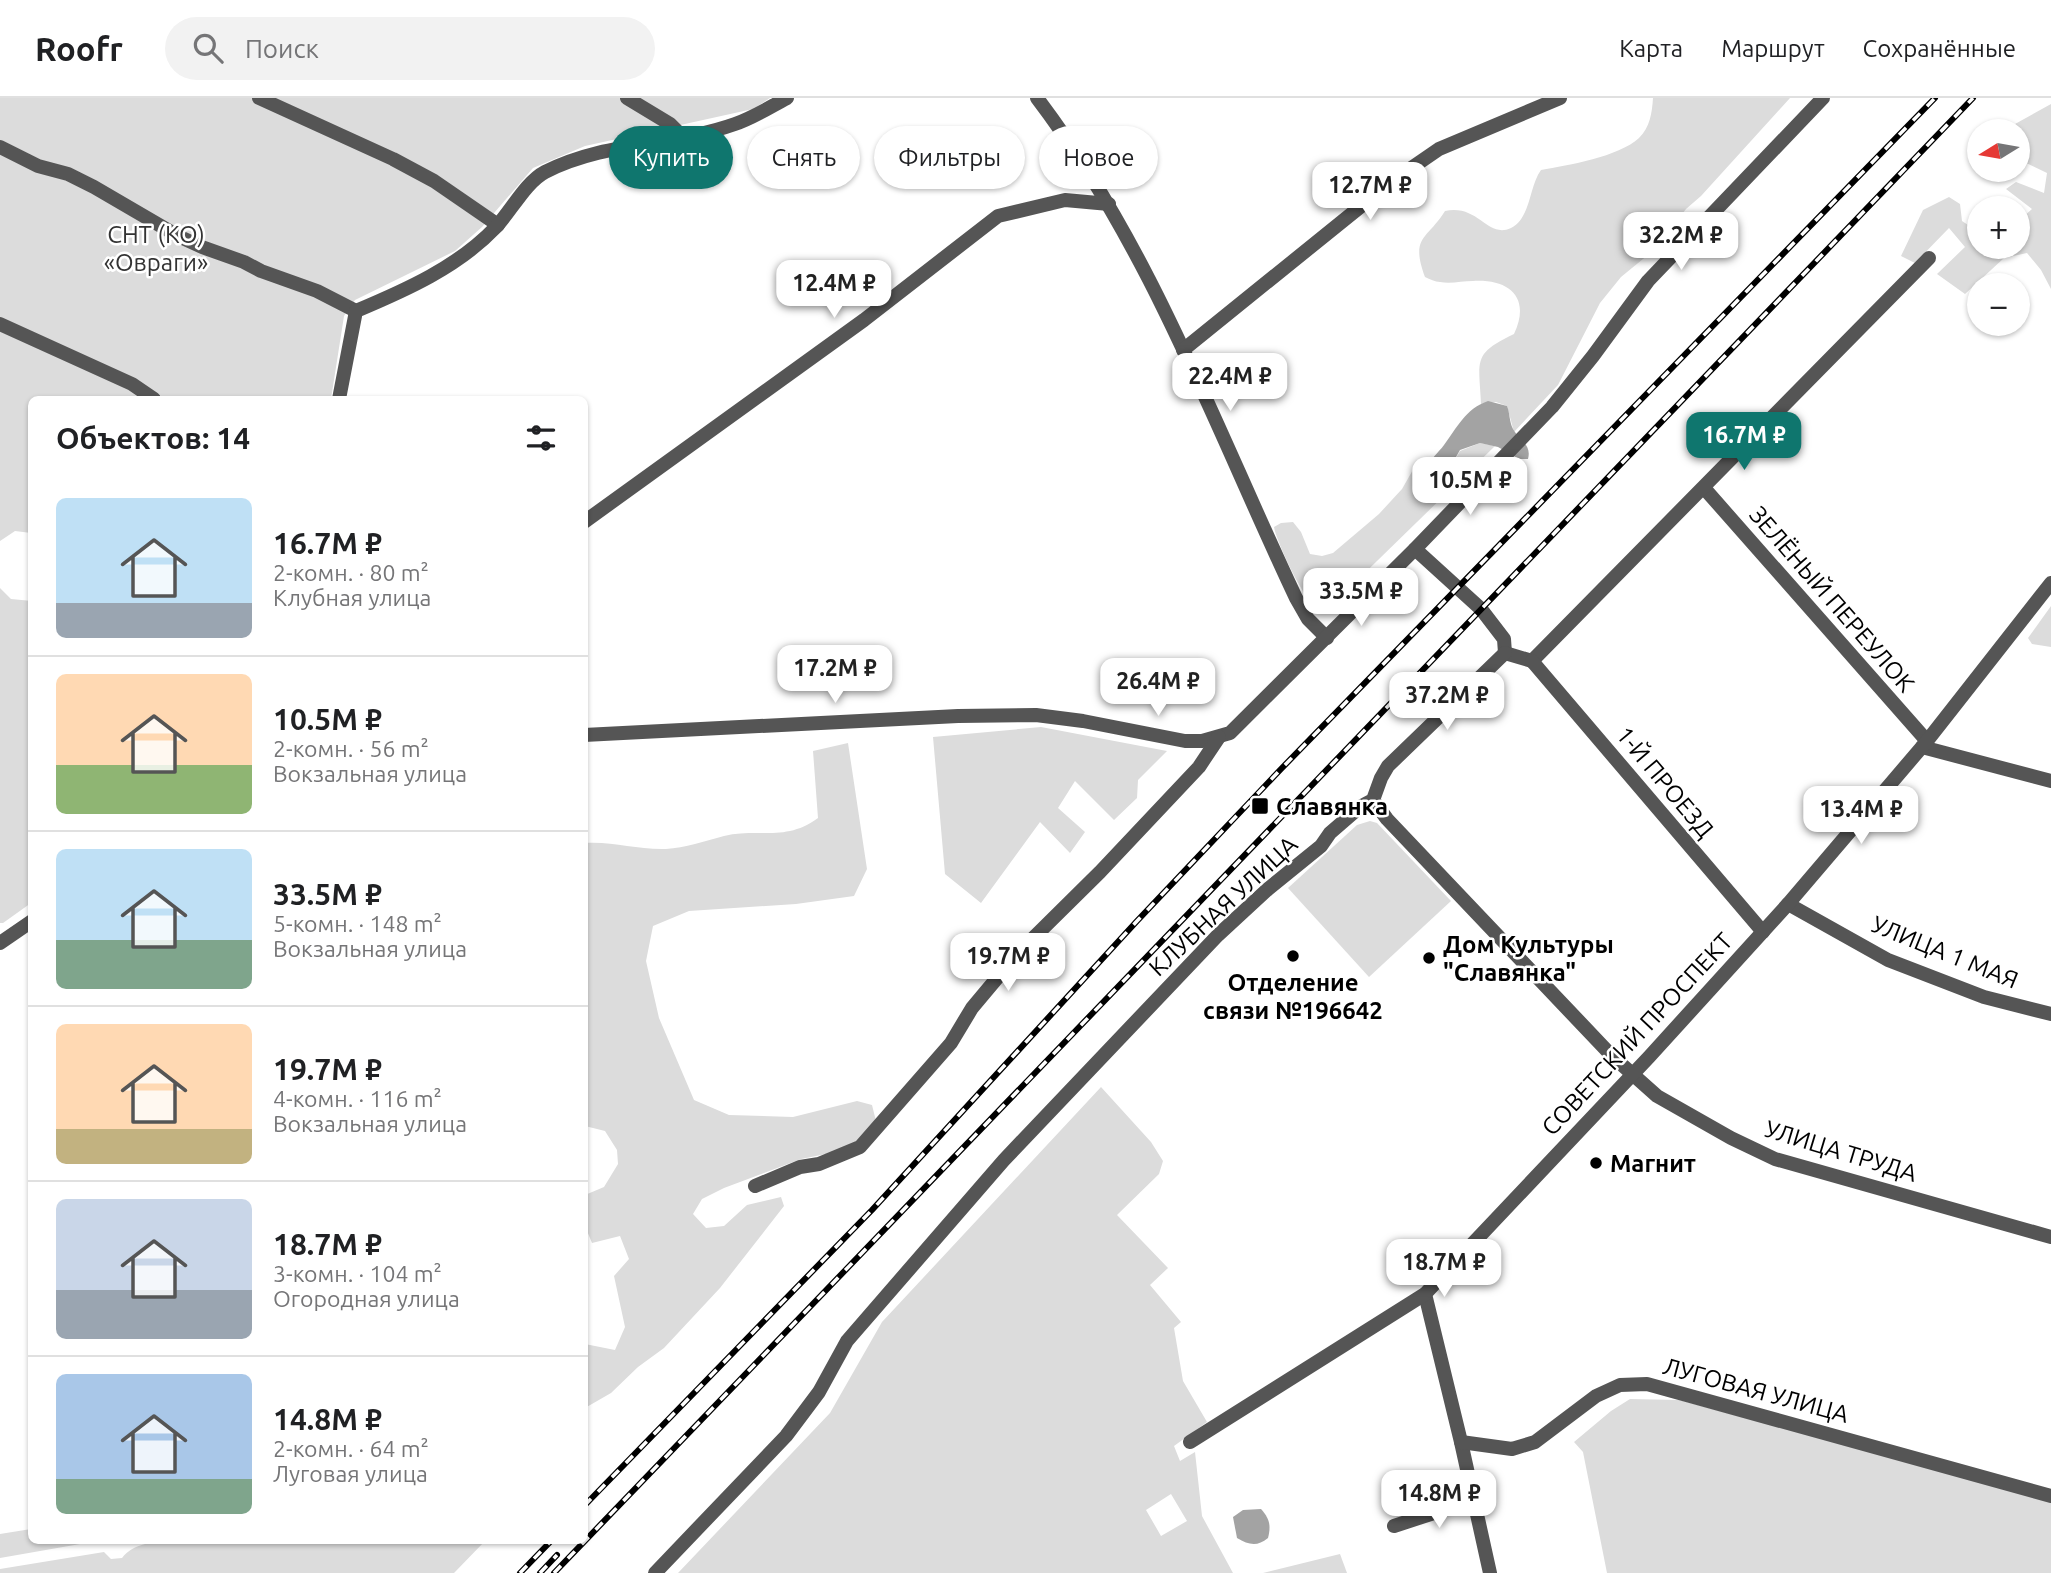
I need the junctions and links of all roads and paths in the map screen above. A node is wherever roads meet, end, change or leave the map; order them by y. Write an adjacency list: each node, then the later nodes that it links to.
1 (259, 98): 12 (street)
2 (626, 98): 7 (street)
3 (787, 98): 8 (street)
4 (1037, 98): 11 (street)
5 (1560, 98): 16 (street)
6 (1823, 98): 21 (street)
7 (672, 126)
8 (729, 126)
9 (0, 147): 14 (street)
10 (609, 150): 12 (street)
11 (1109, 204): 16 (street); 20 (street)
12 (498, 225): 14 (street)
13 (1929, 258): 19 (street)
14 (356, 312): 18 (street)
15 (0, 324): 17 (street)
16 (1183, 350): 23 (street)
17 (150, 396)
18 (341, 396)
19 (1704, 488): 25 (street); 28 (street, ЗЕЛЁНЫЙ ПЕРЕУЛОК)
20 (588, 519)
21 (1415, 550): 23 (street); 24 (street)
22 (2051, 583): 28 (street, СОВЕТСКИЙ ПРОСПЕКТ)
23 (1327, 638): 27 (street)
24 (1505, 653): 25 (street); 30 (street)
25 (1532, 661): 33 (street, 1-Й ПРОЕЗД)
26 (588, 735): 27 (street)
27 (1219, 737): 37 (street)
28 (1924, 744): 29 (street); 31 (street, СОВЕТСКИЙ ПРОСПЕКТ)
29 (2051, 781)
30 (1373, 800): 36 (street, УЛИЦА ТРУДА); 45 (street, КЛУБНАЯ УЛИЦА)
31 (1788, 904): 33 (street, СОВЕТСКИЙ ПРОСПЕКТ); 35 (street, УЛИЦА 1 МАЯ)
32 (28, 924): 34 (street)
33 (1763, 932): 36 (street, СОВЕТСКИЙ ПРОСПЕКТ)
34 (0, 943)
35 (2051, 1014)
36 (1631, 1075): 38 (street, УЛИЦА ТРУДА); 39 (street, СОВЕТСКИЙ ПРОСПЕКТ)
37 (755, 1186)
38 (2051, 1237)
39 (1425, 1294): 40 (street, СОВЕТСКИЙ ПРОСПЕКТ); 41 (street)
40 (1190, 1442)
41 (1461, 1442): 42 (street, ЛУГОВАЯ УЛИЦА); 43 (street)
42 (2051, 1496)
43 (1474, 1500): 44 (street); 46 (street)
44 (1394, 1526)
45 (655, 1573)
46 (1490, 1573)

